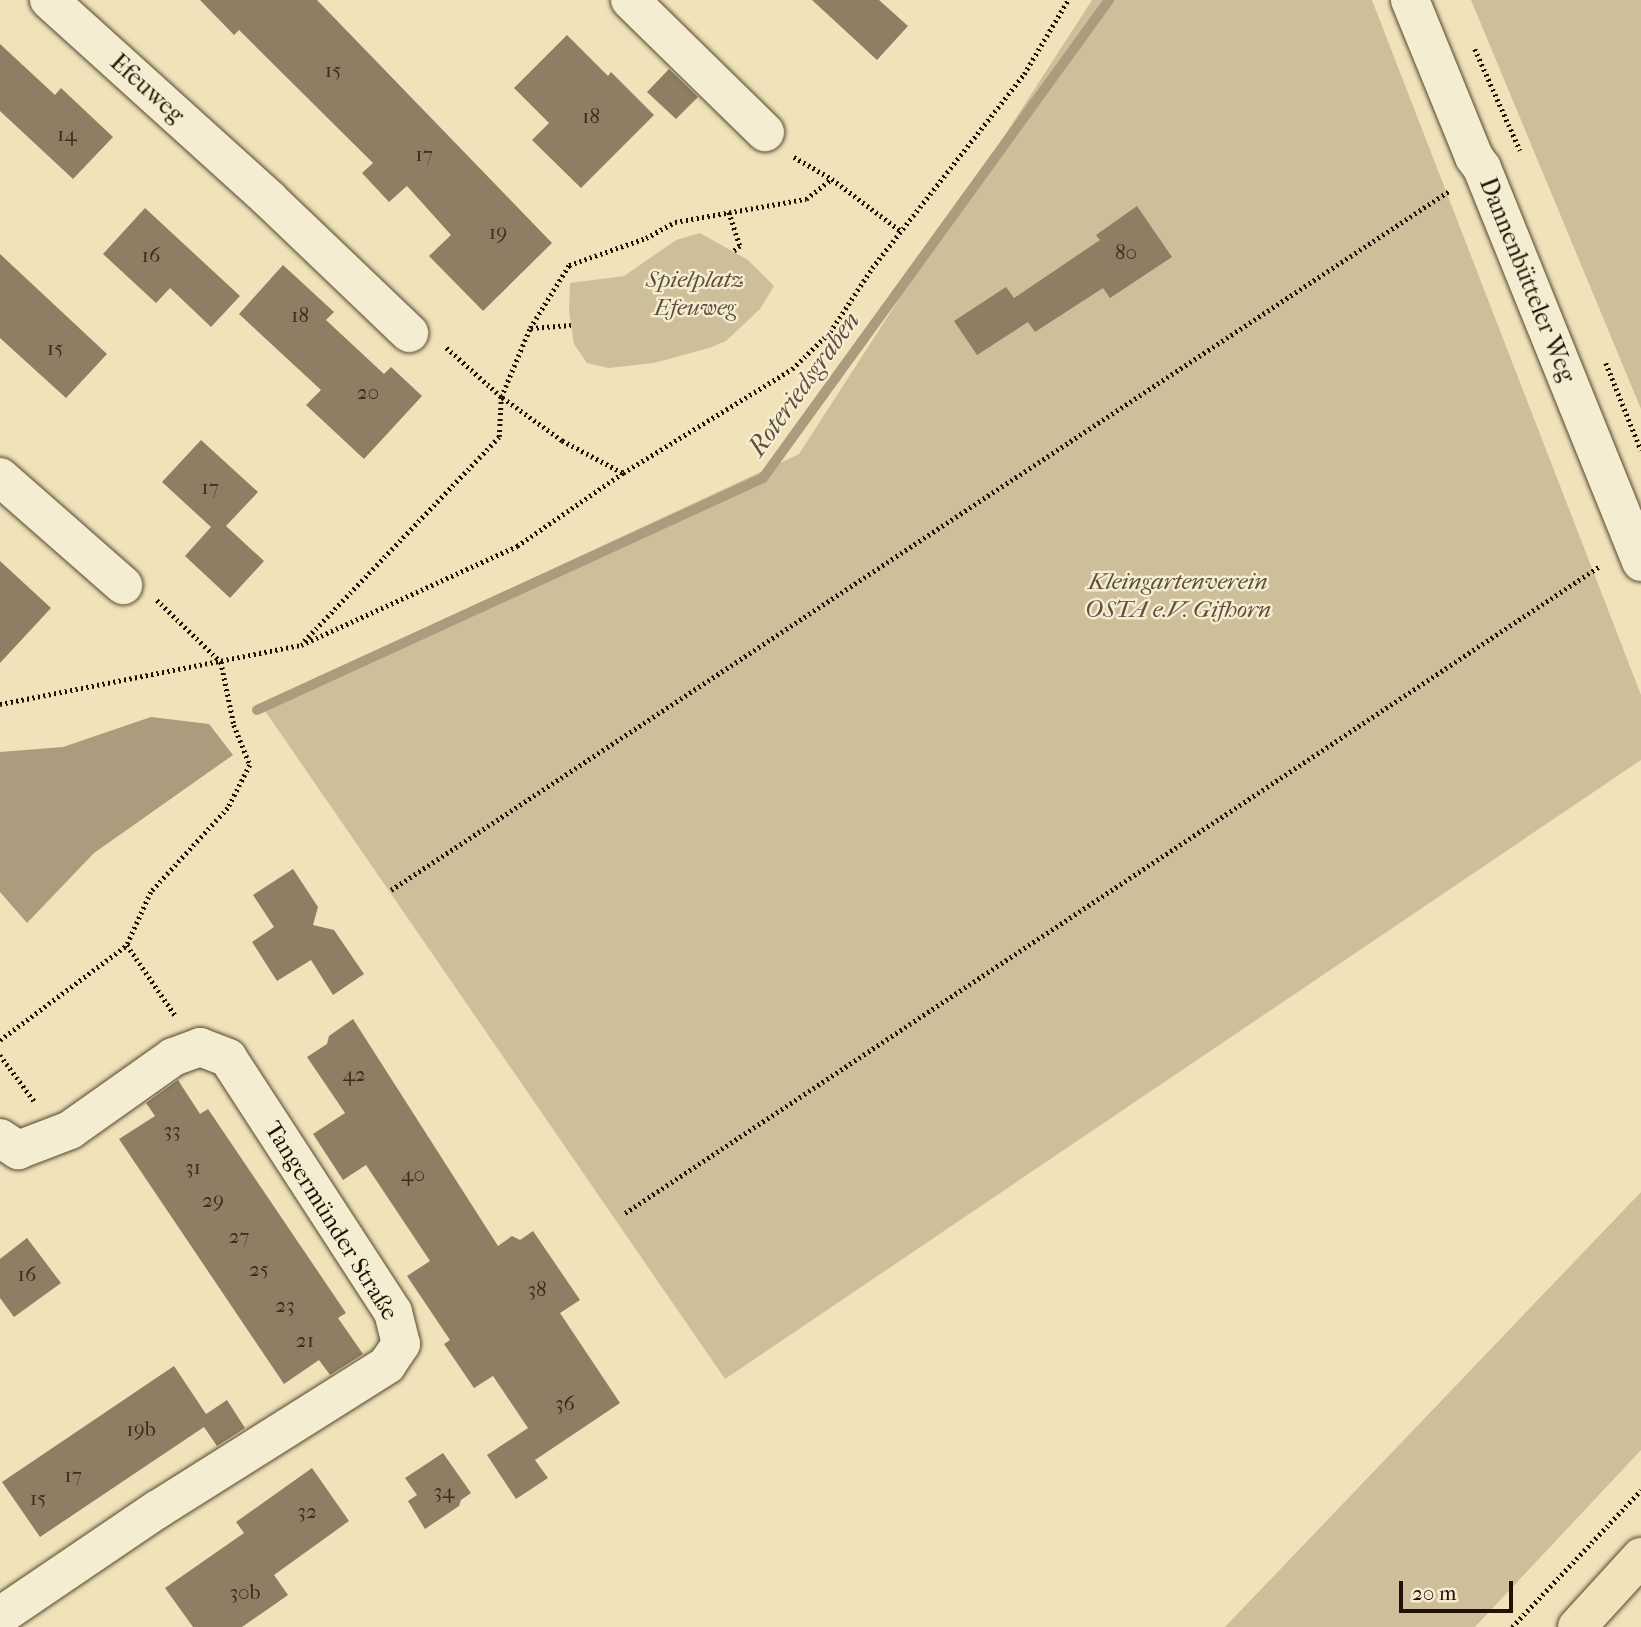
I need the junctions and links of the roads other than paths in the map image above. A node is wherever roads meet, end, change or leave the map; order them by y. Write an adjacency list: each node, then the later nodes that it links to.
1 (49, 0): 5 (street, Efeuweg)
2 (630, 0): 4 (street)
3 (1410, 0): 7 (street, Dannenbütteler Weg)
4 (765, 132)
5 (409, 333)
6 (0, 477): 8 (street)
7 (1638, 555)
8 (123, 585)
9 (0, 1138): 11 (street, Tangermünder Straße)
10 (1641, 1557): 12 (main road)
11 (0, 1616)
12 (1577, 1627)

